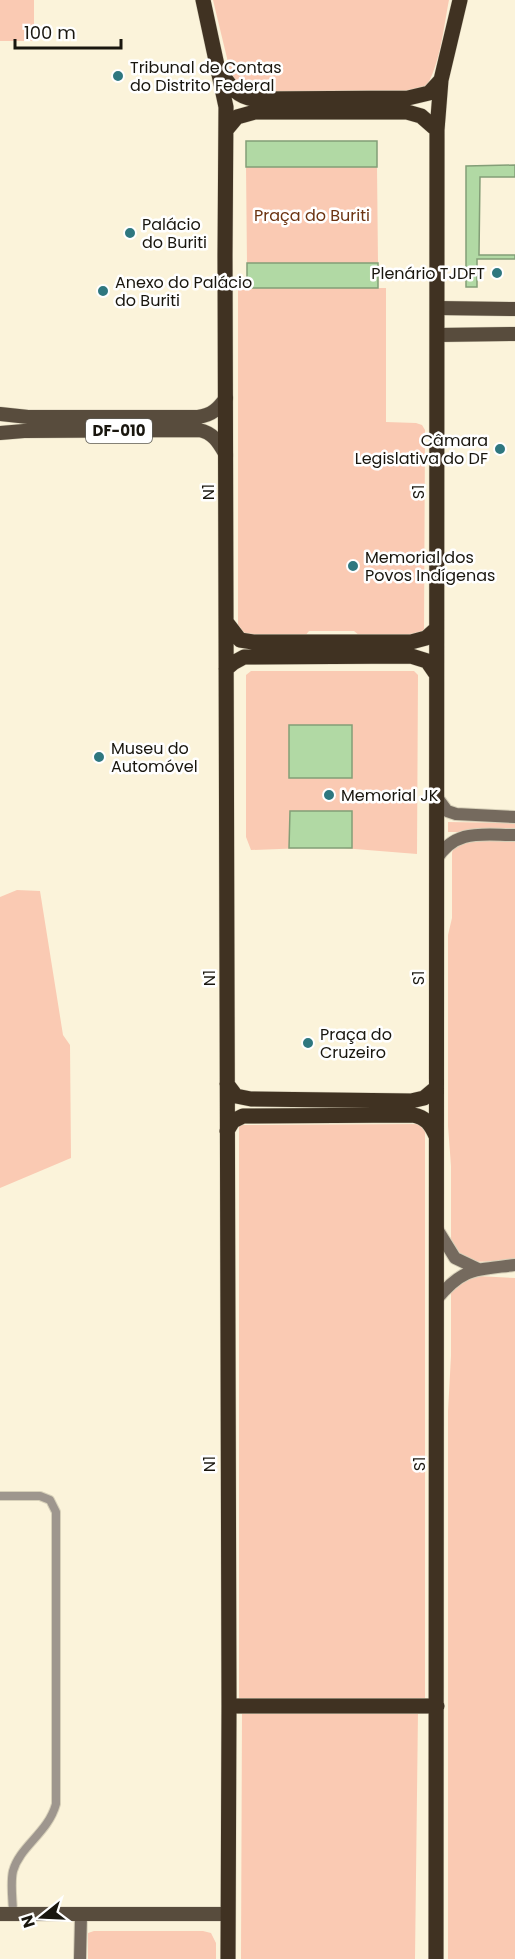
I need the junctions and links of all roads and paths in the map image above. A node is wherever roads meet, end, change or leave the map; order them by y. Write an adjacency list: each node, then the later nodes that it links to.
1 (203, 0): 3 (highway, N1)
2 (460, 0): 4 (highway, S1)
3 (218, 68): 4 (highway); 5 (highway, N1)
4 (441, 80): 6 (highway, S1)
5 (226, 129): 6 (highway); 11 (highway, N1)
6 (437, 130): 7 (highway, S1)
7 (437, 308): 8 (main road); 10 (highway, S1)
8 (515, 309)
9 (515, 334): 10 (main road)
10 (437, 335): 16 (highway, S1)
11 (226, 398): 12 (main road, DF-010); 14 (highway, N1)
12 (0, 414)
13 (0, 433): 14 (main road, DF-010)
14 (226, 455): 15 (highway, N1)
15 (227, 623): 16 (highway); 17 (highway, N1)
16 (436, 629): 18 (highway, S1)
17 (226, 669): 18 (highway); 23 (highway, N1)
18 (436, 674): 19 (highway, S1)
19 (436, 796): 20 (main road); 22 (highway, S1)
20 (515, 817)
21 (515, 835): 22 (main road)
22 (436, 860): 24 (highway, S1)
23 (227, 1084): 24 (highway); 25 (highway, N1)
24 (436, 1088): 26 (highway, S1)
25 (227, 1131): 26 (highway); 34 (highway, N1)
26 (436, 1136): 27 (highway, S1)
27 (437, 1229): 30 (main road); 32 (highway, S1)
28 (515, 1265): 29 (main road)
29 (498, 1267): 30 (main road); 31 (main road)
30 (477, 1269): 32 (main road)
31 (515, 1270)
32 (436, 1300): 35 (highway, S1)
33 (0, 1496): 36 (street)
34 (229, 1706): 35 (highway); 37 (highway, N1)
35 (437, 1706): 41 (highway, S1)
36 (6, 1914): 38 (main road)
37 (228, 1914): 38 (main road); 40 (highway, N1)
38 (81, 1915): 39 (main road)
39 (80, 1959)
40 (228, 1959)
41 (436, 1959)

